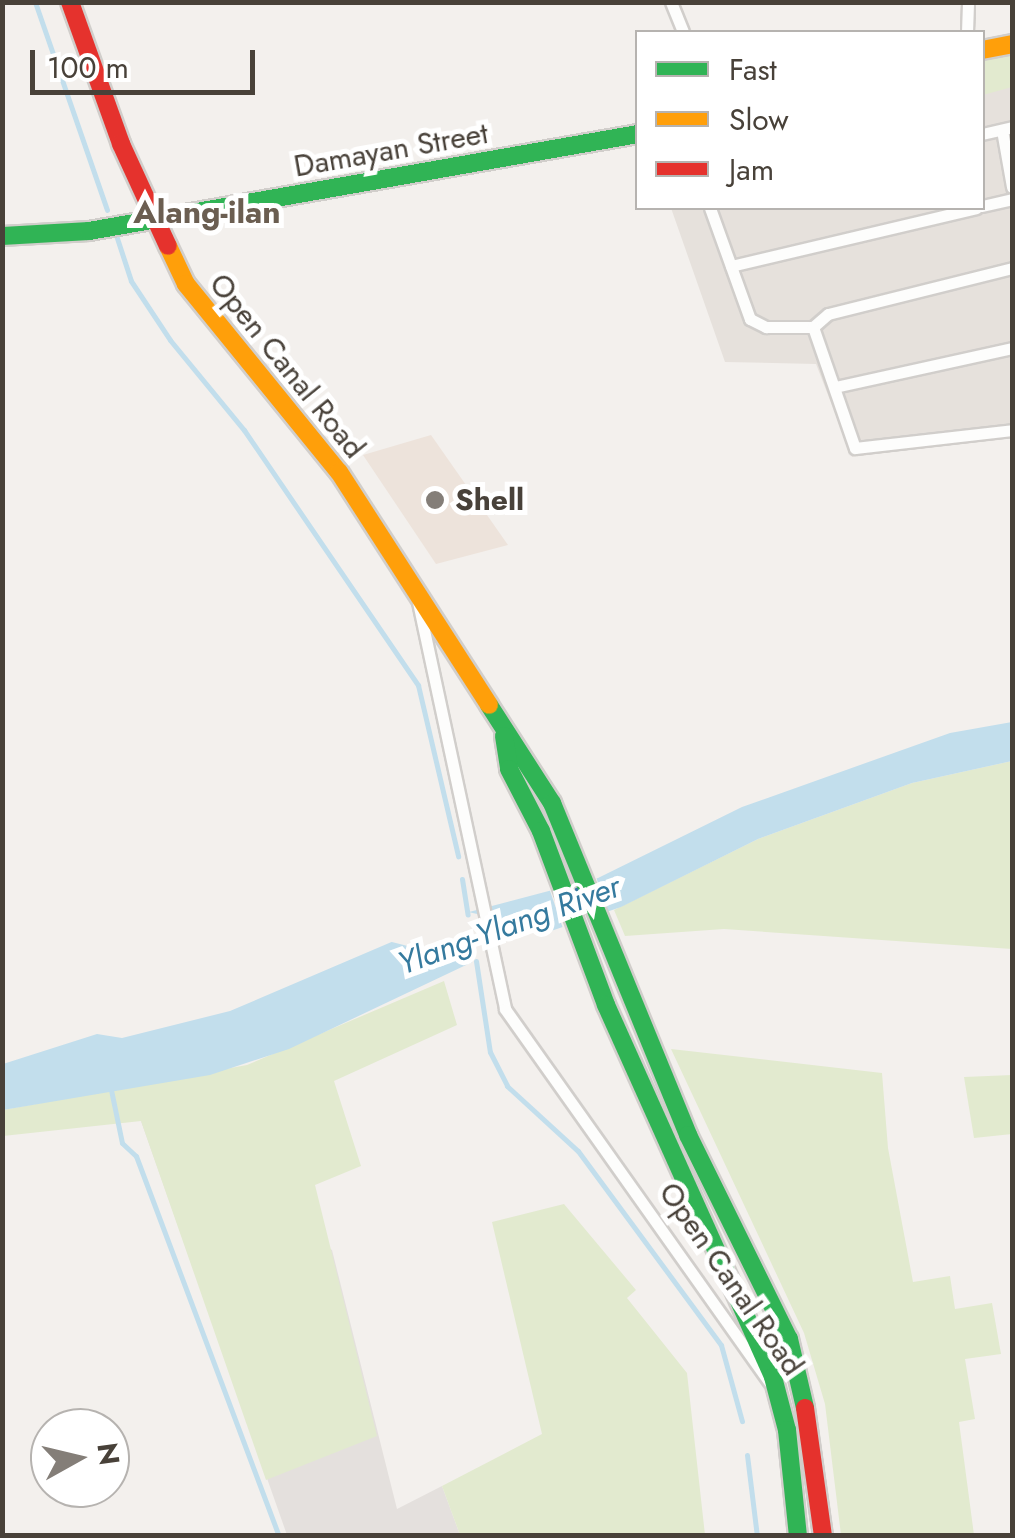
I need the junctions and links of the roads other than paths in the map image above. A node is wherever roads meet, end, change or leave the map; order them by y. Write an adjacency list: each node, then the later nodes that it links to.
1 (70, 2): 15 (main road, Open Canal Road)
2 (671, 2): 4 (street)
3 (968, 2): 5 (street)
4 (682, 30)
5 (967, 30)
6 (1012, 44): 7 (main road)
7 (985, 49)
8 (1007, 128): 10 (street)
9 (635, 135): 15 (main road, Damayan Street)
10 (1012, 187)
11 (1012, 198): 12 (street)
12 (985, 205)
13 (711, 210): 17 (street)
14 (966, 210): 17 (street)
15 (154, 220): 16 (main road, Damayan Street); 23 (main road, Open Canal Road)
16 (2, 236)
17 (731, 266): 19 (street)
18 (1012, 268): 19 (street)
19 (813, 327): 21 (street)
20 (1012, 348): 21 (street)
21 (835, 388): 22 (street)
22 (1012, 430)
23 (415, 586): 24 (main road, Open Canal Road); 25 (street, Open Canal Road)
24 (504, 735): 25 (main road, Open Canal Road); 27 (main road, Open Canal Road)
25 (782, 1400): 26 (main road)
26 (798, 1536)
27 (823, 1536)

